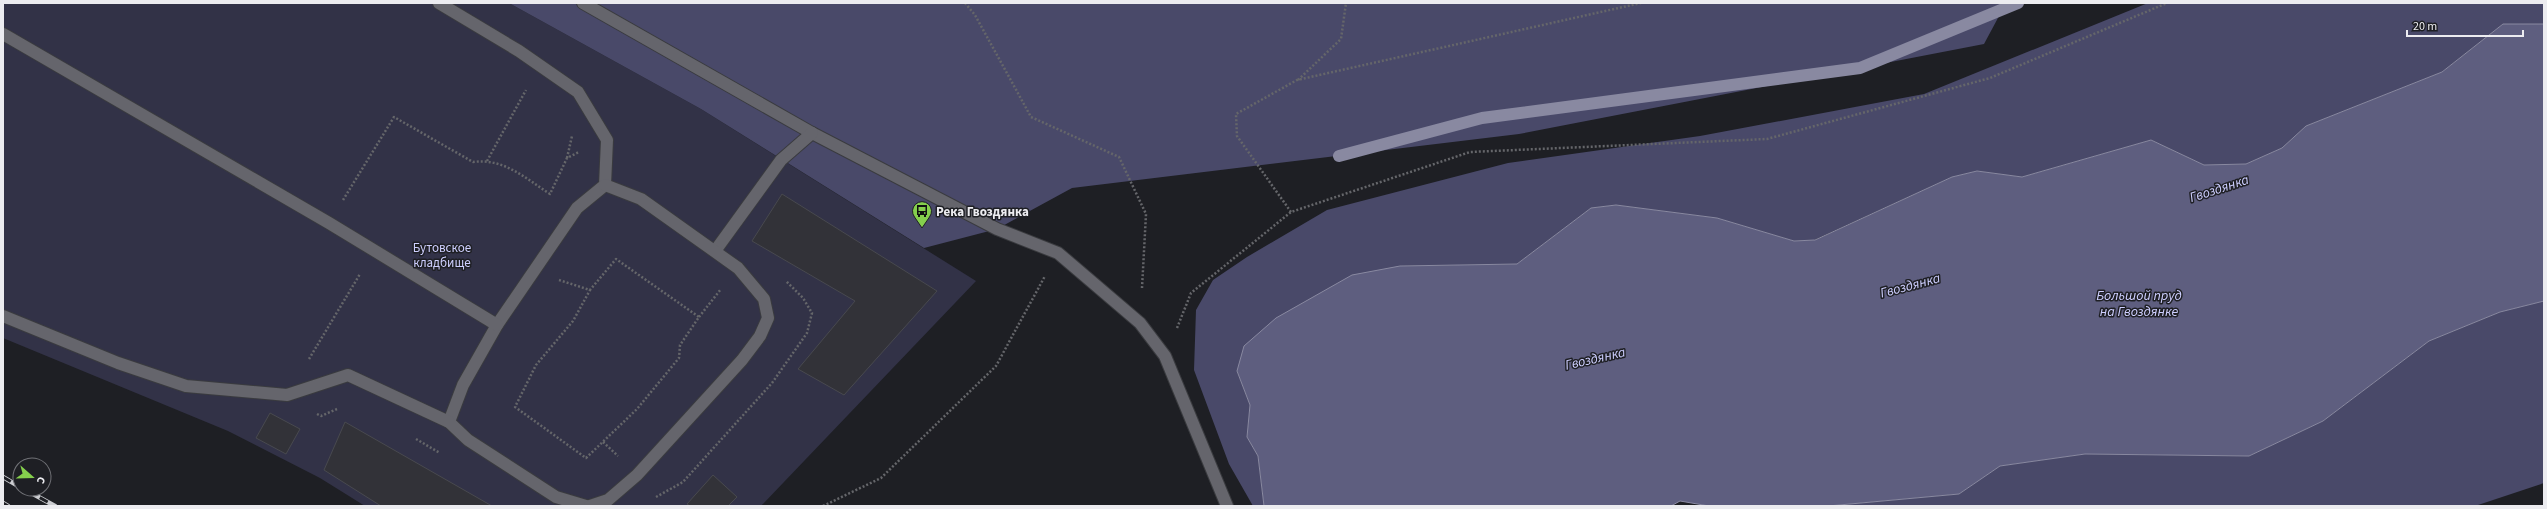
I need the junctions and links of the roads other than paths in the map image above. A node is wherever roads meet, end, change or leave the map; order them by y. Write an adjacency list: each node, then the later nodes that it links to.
1 (439, 3): 5 (street)
2 (583, 3): 4 (street)
3 (3, 34): 8 (street)
4 (812, 133): 6 (street); 12 (street)
5 (605, 185): 6 (street); 8 (street)
6 (715, 251): 11 (street)
7 (3, 316): 9 (street)
8 (497, 326): 9 (street)
9 (449, 422): 10 (street)
10 (586, 506)
11 (590, 506)
12 (1227, 506)

